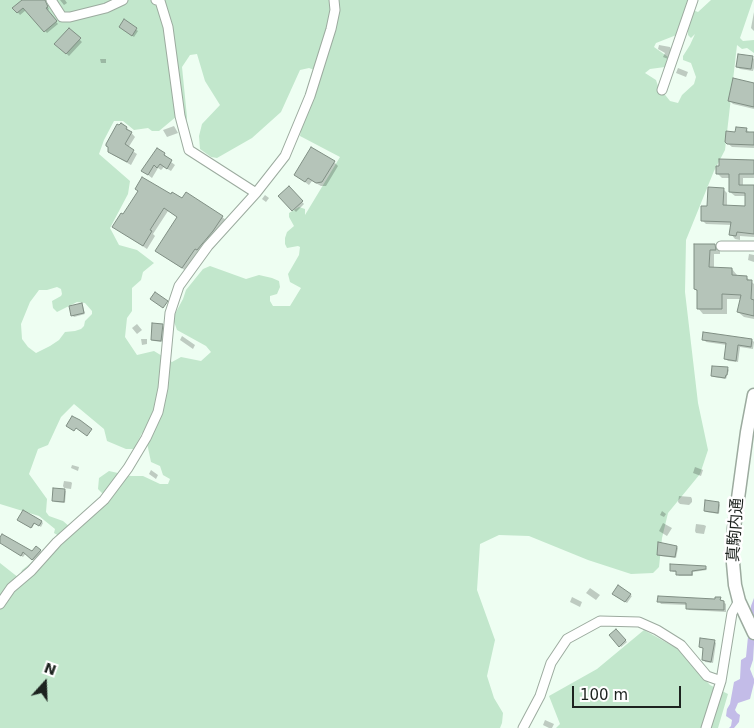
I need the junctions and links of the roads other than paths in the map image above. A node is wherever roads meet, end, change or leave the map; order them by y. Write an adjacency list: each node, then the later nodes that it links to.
1 (51, 0): 2 (street)
2 (123, 0)
3 (156, 0): 7 (street)
4 (334, 0): 7 (street)
5 (693, 0): 6 (street)
6 (662, 90)
7 (256, 193): 11 (street)
8 (721, 246): 9 (street)
9 (754, 246)
10 (754, 395): 12 (highway, 真駒内通)
11 (0, 604)
12 (740, 605): 13 (highway, 真駒内通); 14 (street)
13 (754, 633)
14 (721, 681): 15 (street); 16 (street)
15 (523, 728)
16 (706, 728)

